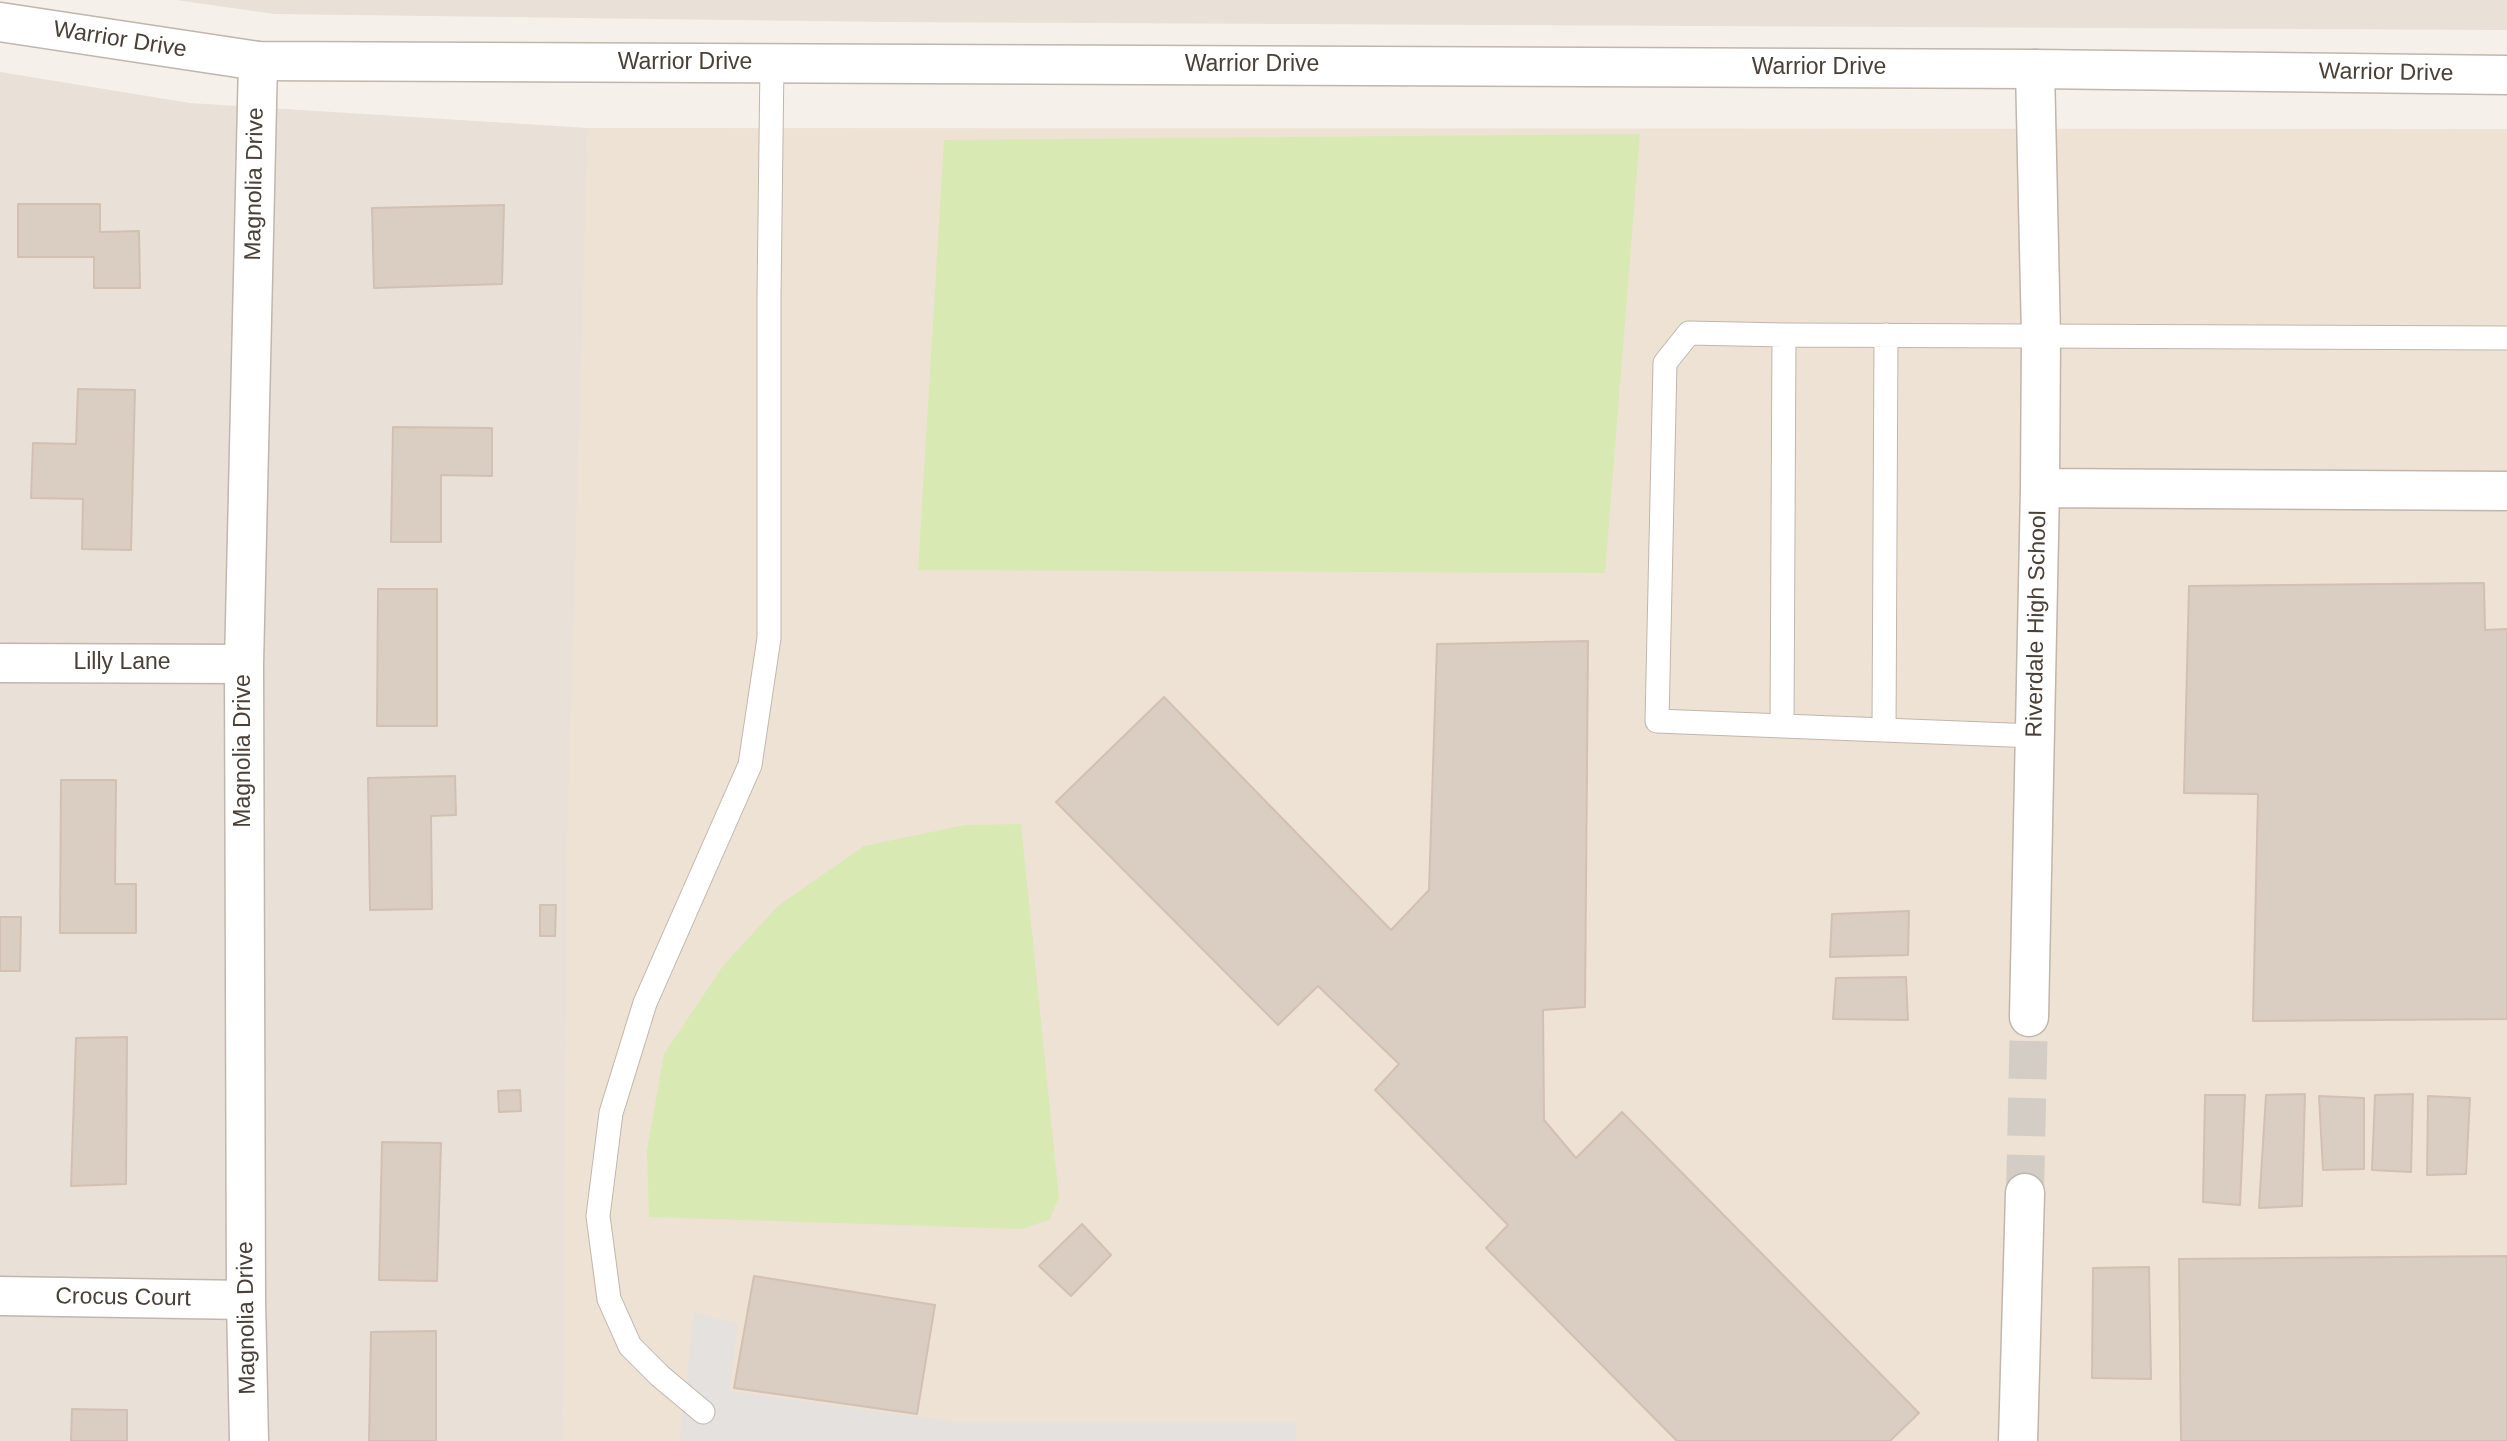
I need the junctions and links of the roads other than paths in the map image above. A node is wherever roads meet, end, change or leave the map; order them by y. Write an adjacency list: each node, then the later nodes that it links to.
1 (0, 22): 2 (street, Warrior Drive)
2 (258, 61): 3 (street, Warrior Drive); 13 (street, Magnolia Drive)
3 (772, 63): 4 (street, Warrior Drive); 21 (lane)
4 (2035, 69): 5 (street, Warrior Drive); 8 (street)
5 (2507, 75)
6 (1784, 335): 7 (lane); 14 (lane); 14 (lane)
7 (1886, 335): 8 (lane); 15 (lane)
8 (2040, 336): 9 (lane); 10 (street)
9 (2507, 338)
10 (2040, 488): 11 (street, Riverdale High School); 16 (street, Riverdale High School)
11 (2507, 491)
12 (0, 663): 13 (street, Lilly Lane)
13 (244, 664): 20 (street, Magnolia Drive)
14 (1782, 726): 15 (lane)
15 (1884, 730): 16 (lane)
16 (2035, 736): 17 (street, Riverdale High School)
17 (2029, 1017)
18 (2025, 1193): 23 (street)
19 (0, 1296): 20 (street, Crocus Court)
20 (246, 1300): 22 (street, Magnolia Drive)
21 (703, 1412)
22 (249, 1441)
23 (2018, 1441)

